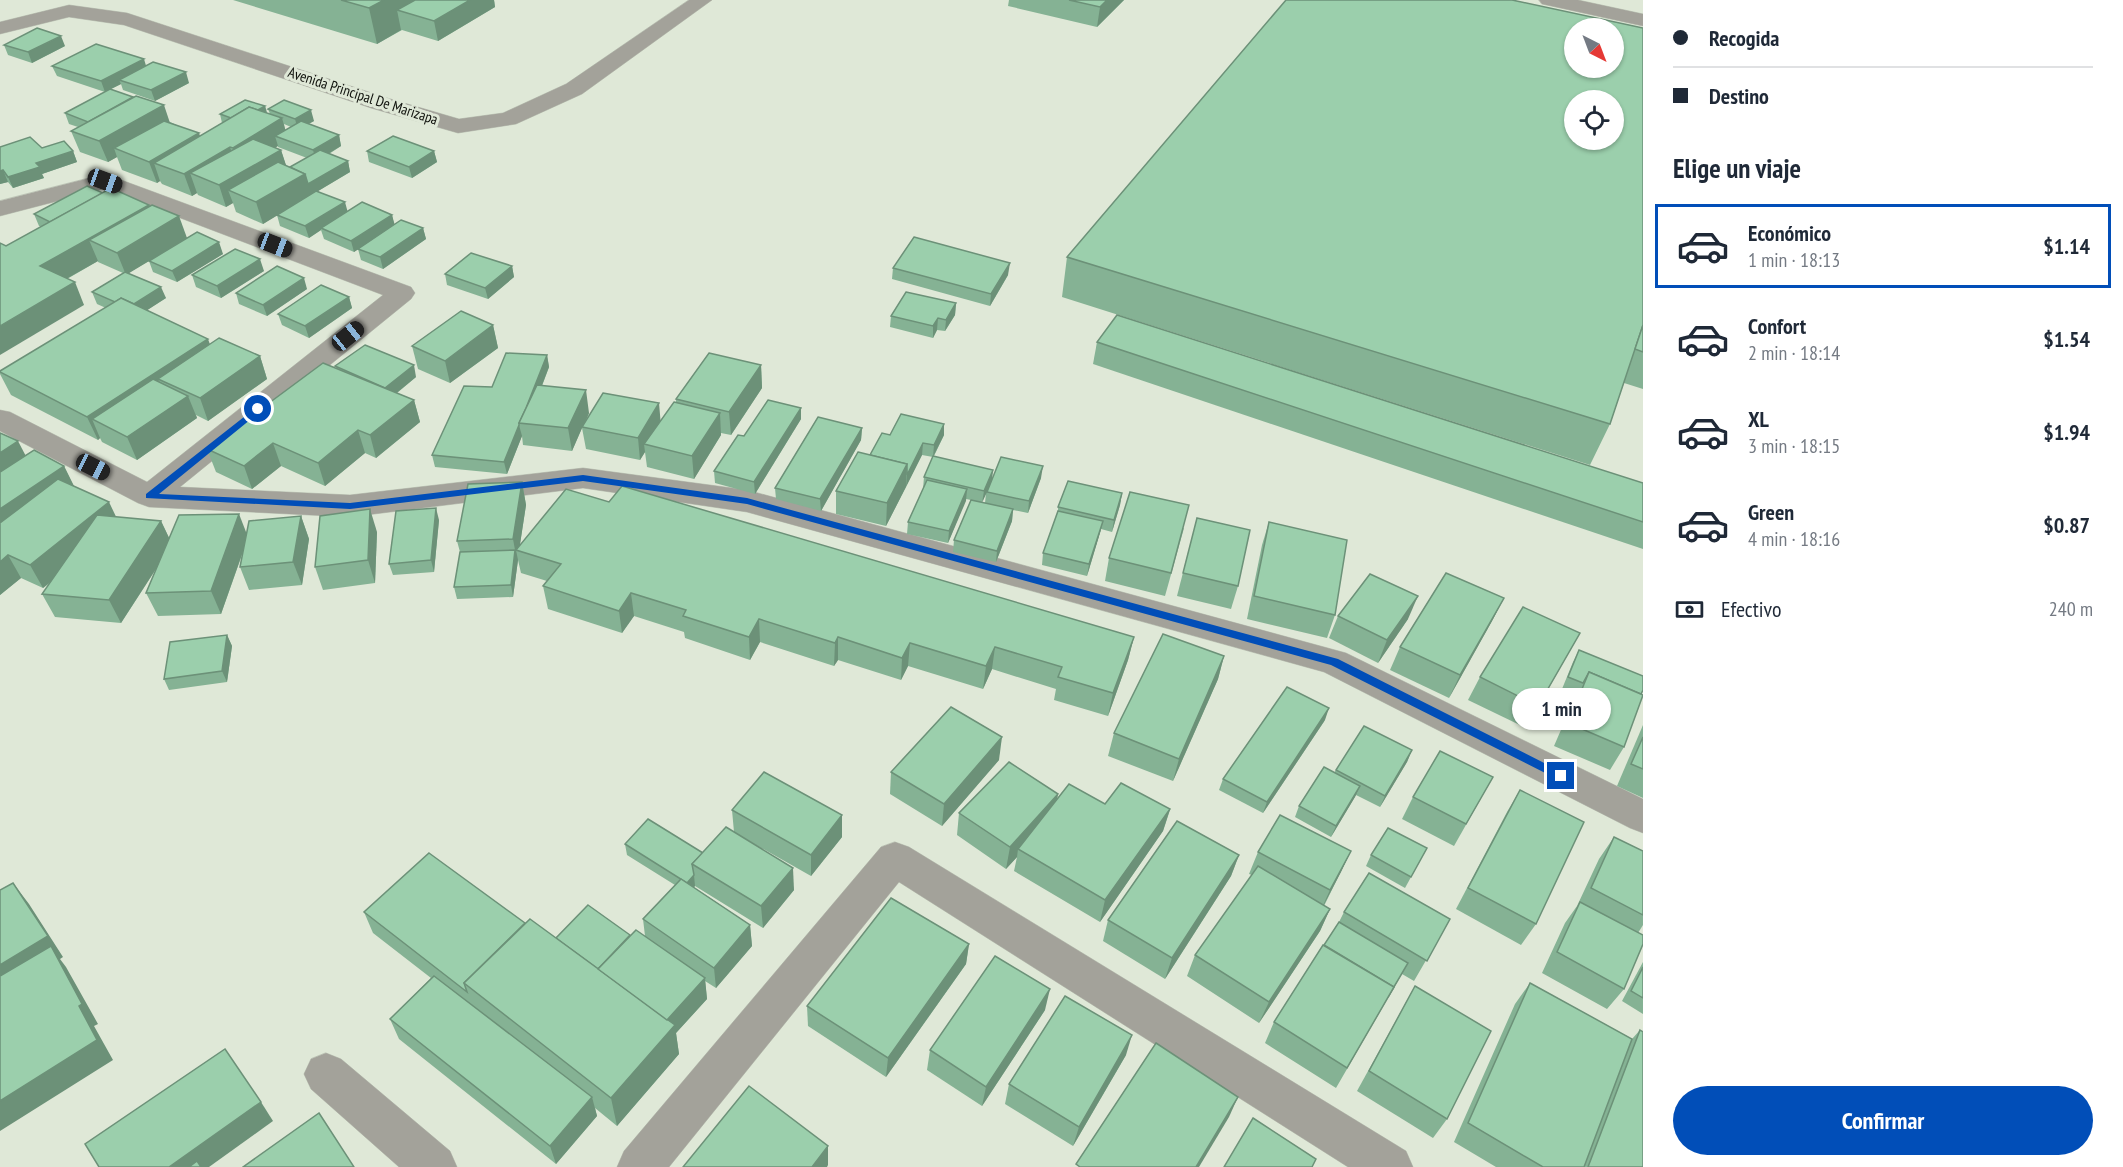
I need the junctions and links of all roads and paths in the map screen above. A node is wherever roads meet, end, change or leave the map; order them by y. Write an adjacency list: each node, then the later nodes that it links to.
1 (702, 0): 4 (street, Avenida Principal De Marizapa)
2 (1549, 0): 3 (street)
3 (1643, 20)
4 (0, 28)
5 (0, 209): 7 (street)
6 (0, 419): 7 (street)
7 (149, 496): 8 (street)
8 (1643, 818)
9 (326, 1074): 10 (street)
10 (434, 1167)
11 (639, 1167): 12 (street)
12 (1390, 1167)

